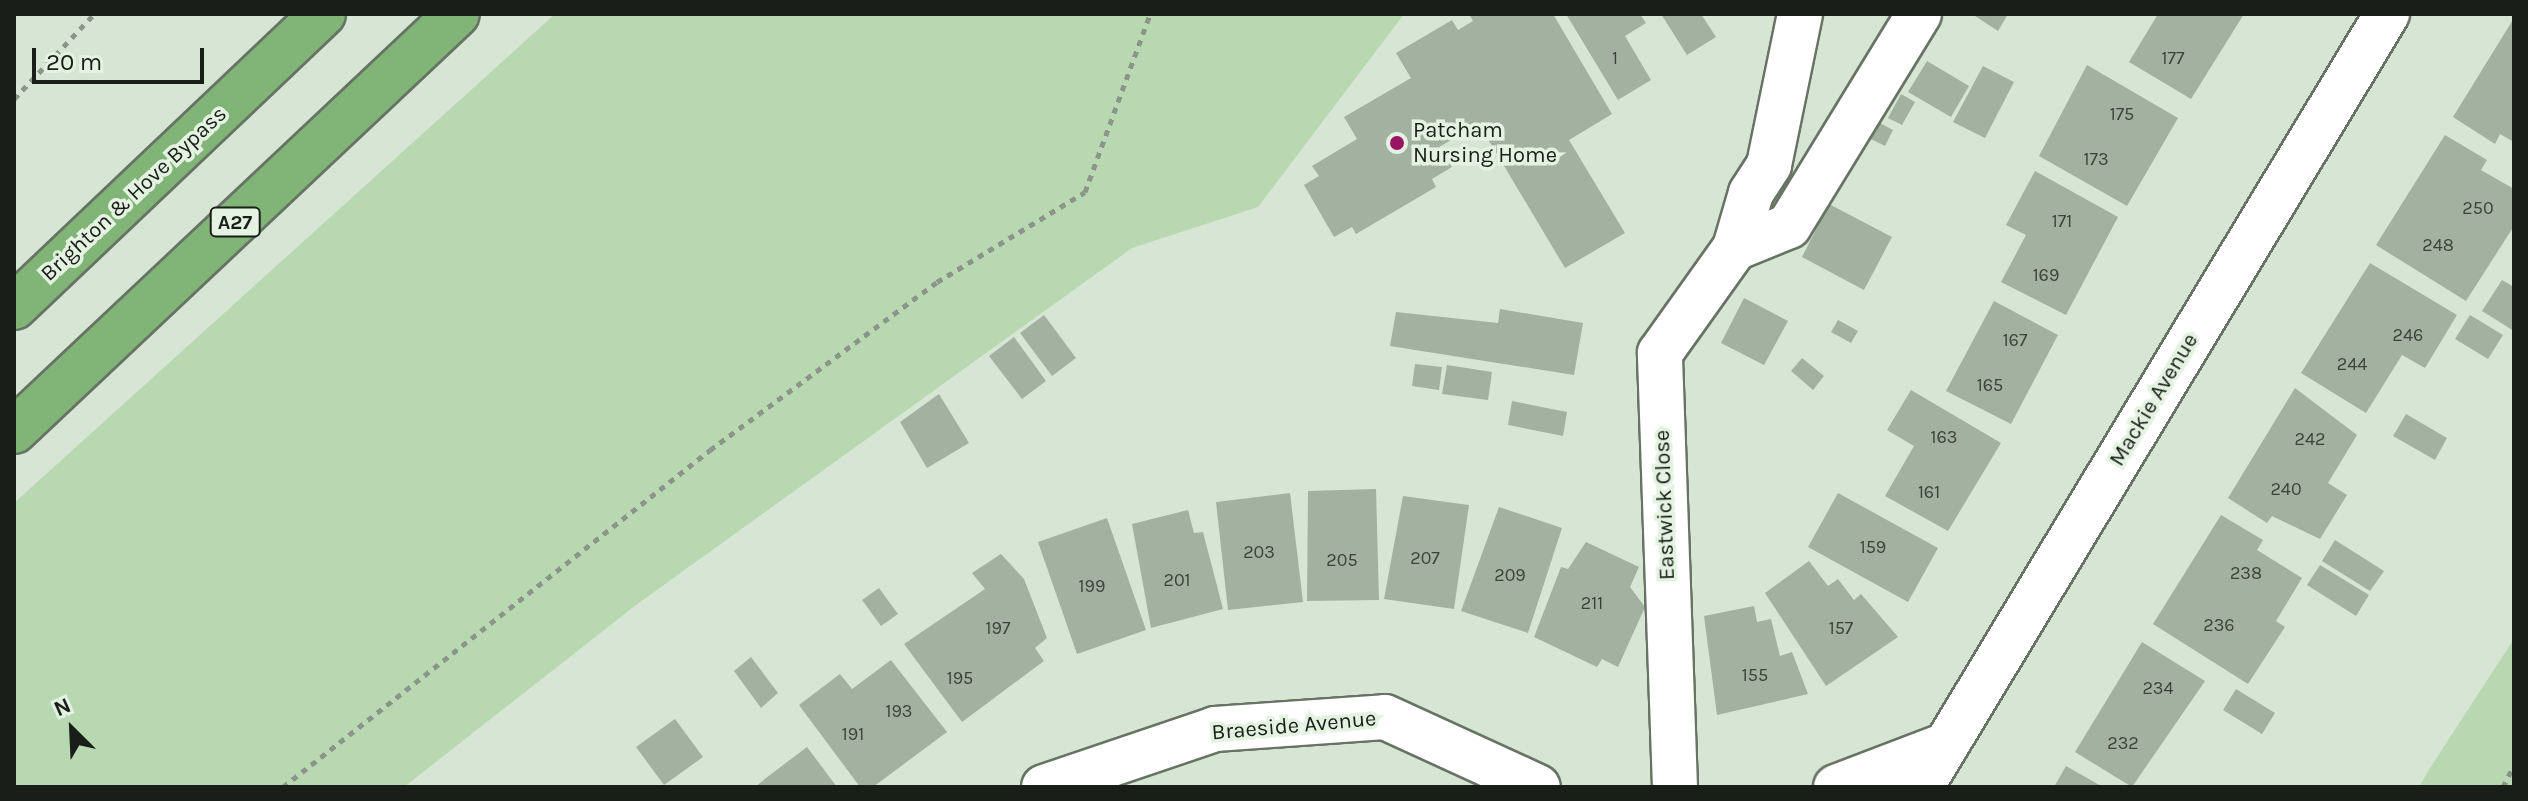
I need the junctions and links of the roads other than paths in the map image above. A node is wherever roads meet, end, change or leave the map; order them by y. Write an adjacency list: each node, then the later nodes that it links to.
1 (323, 14): 7 (highway, Brighton & Hove Bypass)
2 (457, 14): 8 (highway, A27)
3 (1800, 14): 6 (street)
4 (1919, 14): 6 (street)
5 (2387, 14): 9 (street, Mackie Avenue)
6 (1735, 248): 12 (street, Eastwick Close)
7 (14, 307)
8 (14, 431)
9 (1946, 745): 13 (street); 14 (street, Mackie Avenue)
10 (1044, 787): 11 (street, Braeside Avenue)
11 (1538, 787)
12 (1675, 787)
13 (1836, 787)
14 (1921, 787)

